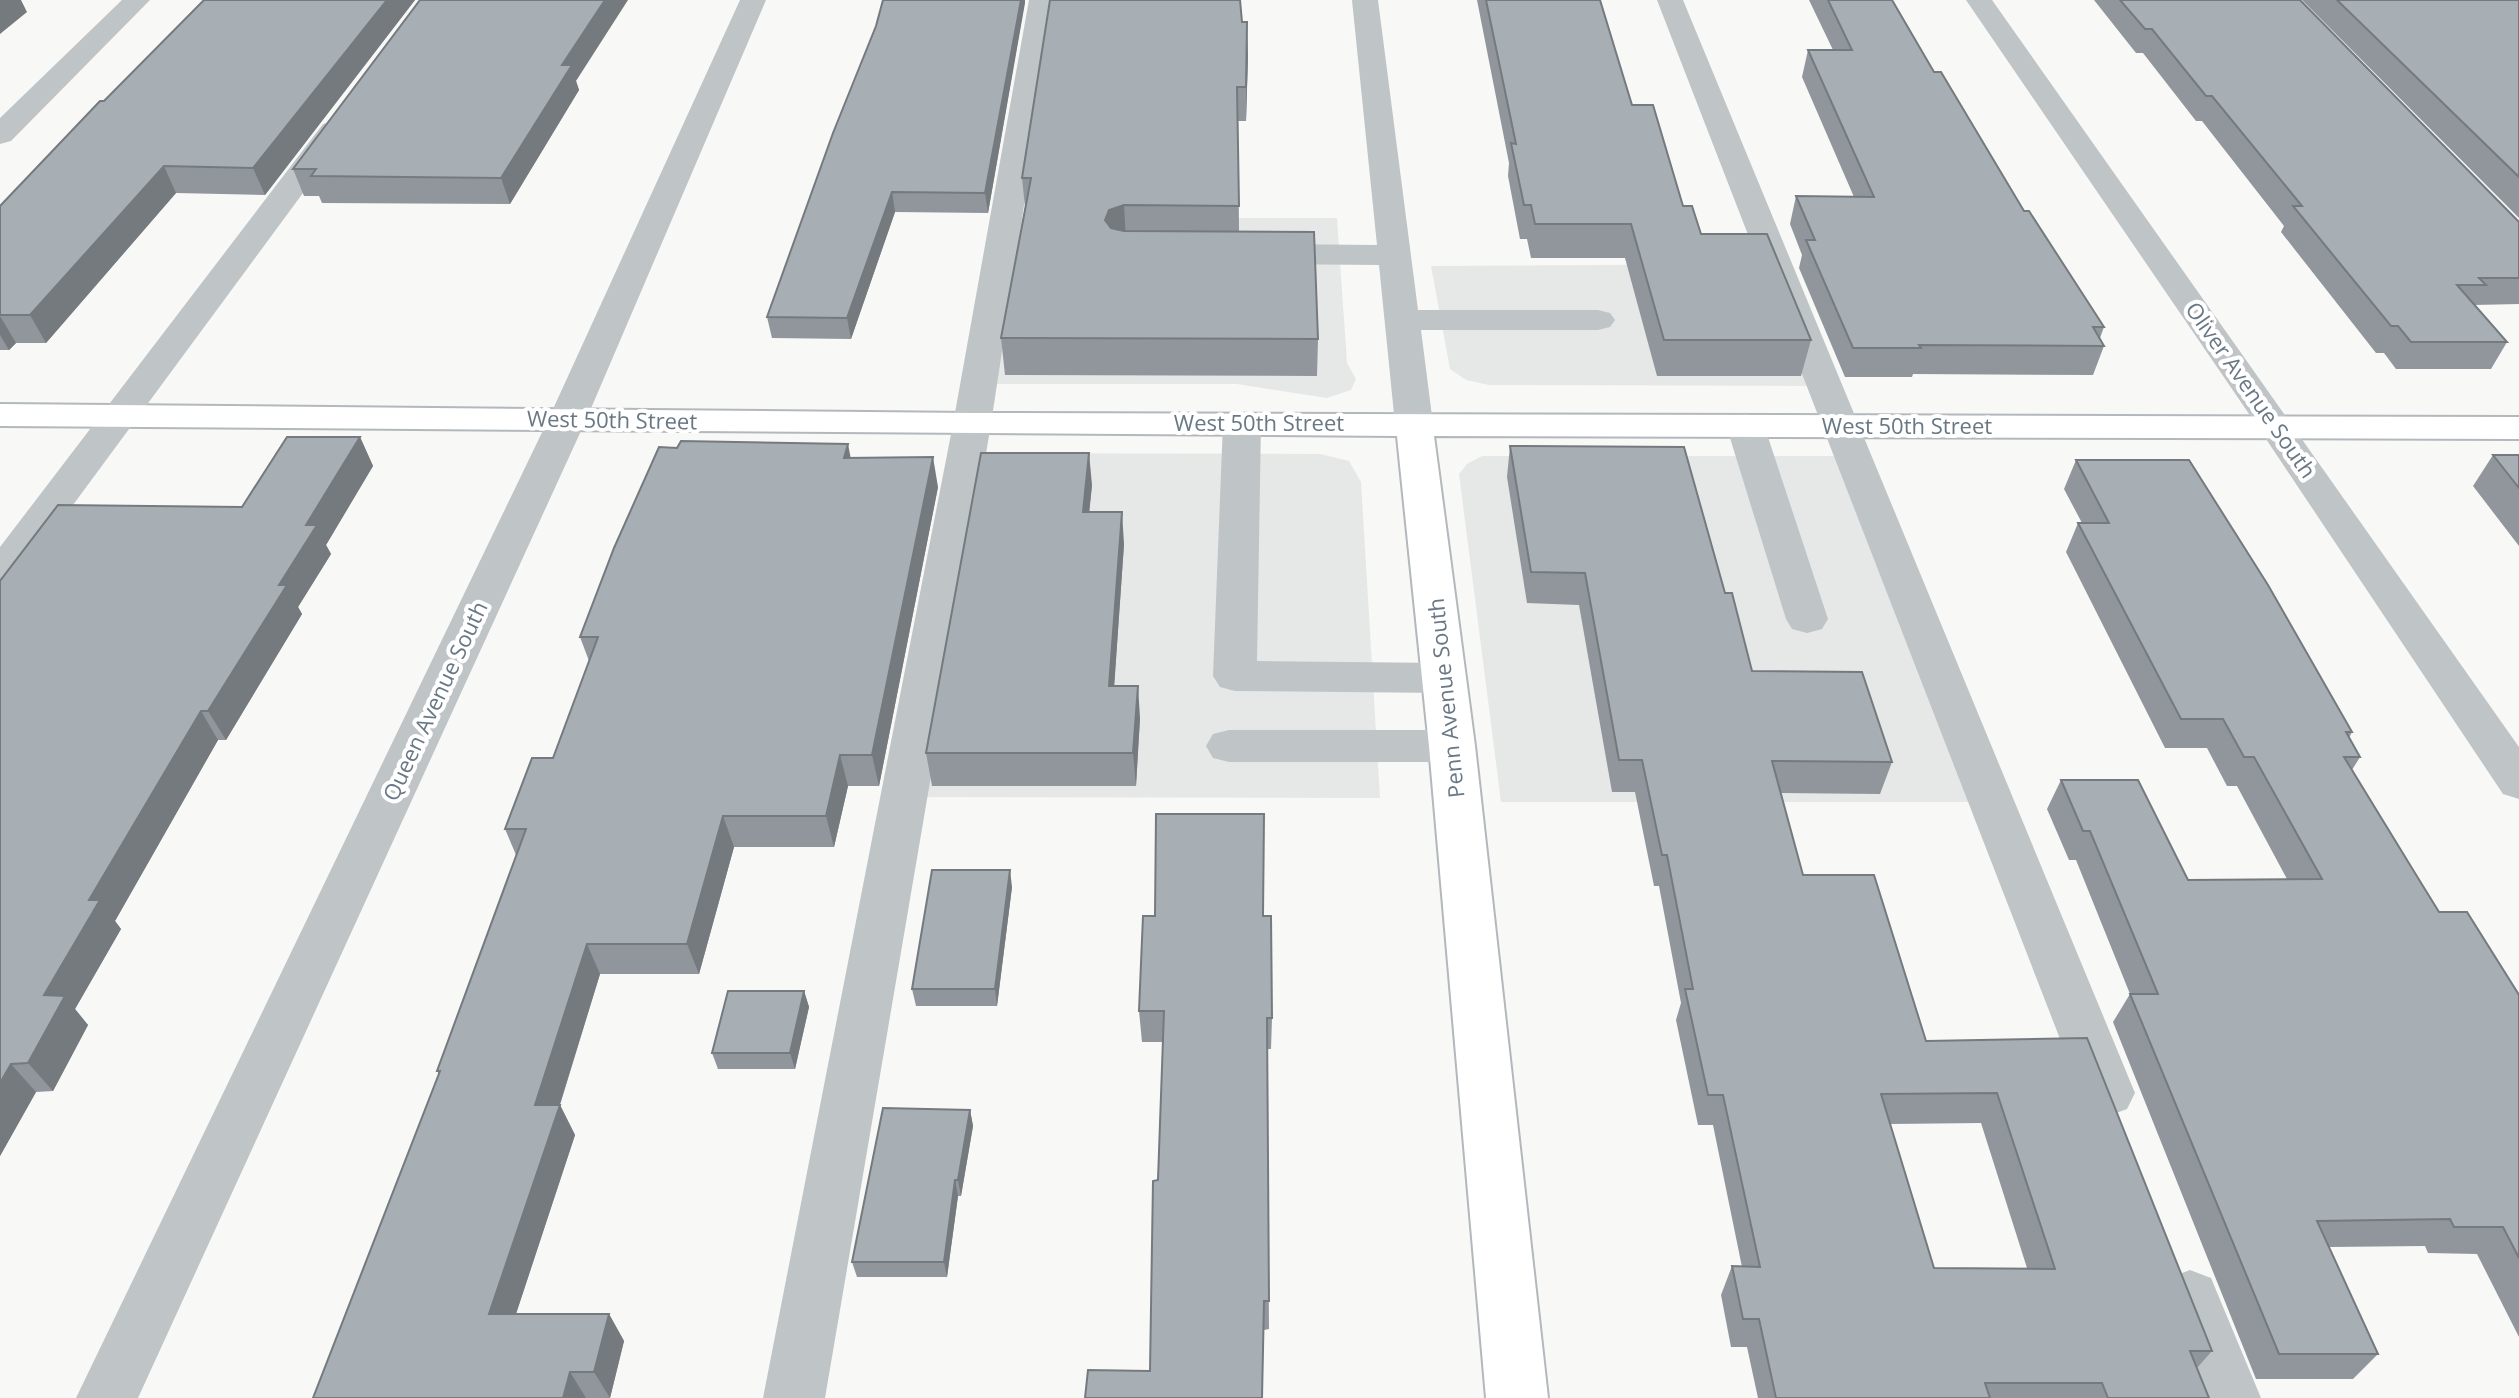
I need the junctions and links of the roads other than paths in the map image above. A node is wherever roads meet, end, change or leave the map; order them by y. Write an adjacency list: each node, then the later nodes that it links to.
1 (137, 0): 8 (street)
2 (753, 0): 15 (street, Queen Avenue South)
3 (1042, 0): 17 (street)
4 (1365, 0): 10 (street, Penn Avenue South)
5 (1670, 0): 20 (street)
6 (1979, 0): 21 (street, Oliver Avenue South)
7 (356, 100): 14 (street)
8 (0, 135)
9 (1219, 254): 10 (street)
10 (1394, 255): 11 (street, Penn Avenue South)
11 (1402, 320): 12 (street); 18 (street, Penn Avenue South)
12 (1598, 320)
13 (0, 415): 14 (main road, West 50th Street)
14 (121, 416): 15 (main road, West 50th Street); 23 (street)
15 (567, 420): 17 (main road, West 50th Street); 31 (street, Queen Avenue South)
16 (1242, 423): 17 (main road, West 50th Street); 18 (main road, West 50th Street); 25 (street)
17 (972, 424): 32 (street)
18 (1414, 424): 19 (main road, West 50th Street); 25 (main road, Penn Avenue South)
19 (1745, 425): 20 (main road, West 50th Street); 24 (street)
20 (1843, 425): 21 (main road, West 50th Street); 29 (street)
21 (2277, 427): 22 (main road, West 50th Street); 28 (street, Oliver Avenue South)
22 (2519, 428)
23 (0, 575)
24 (1807, 619)
25 (1444, 678): 27 (main road, Penn Avenue South)
26 (1229, 746): 27 (street)
27 (1452, 746): 33 (main road, Penn Avenue South)
28 (2519, 782)
29 (2124, 1132)
30 (2177, 1265): 34 (street)
31 (107, 1398)
32 (794, 1398)
33 (1517, 1398)
34 (2230, 1398)

